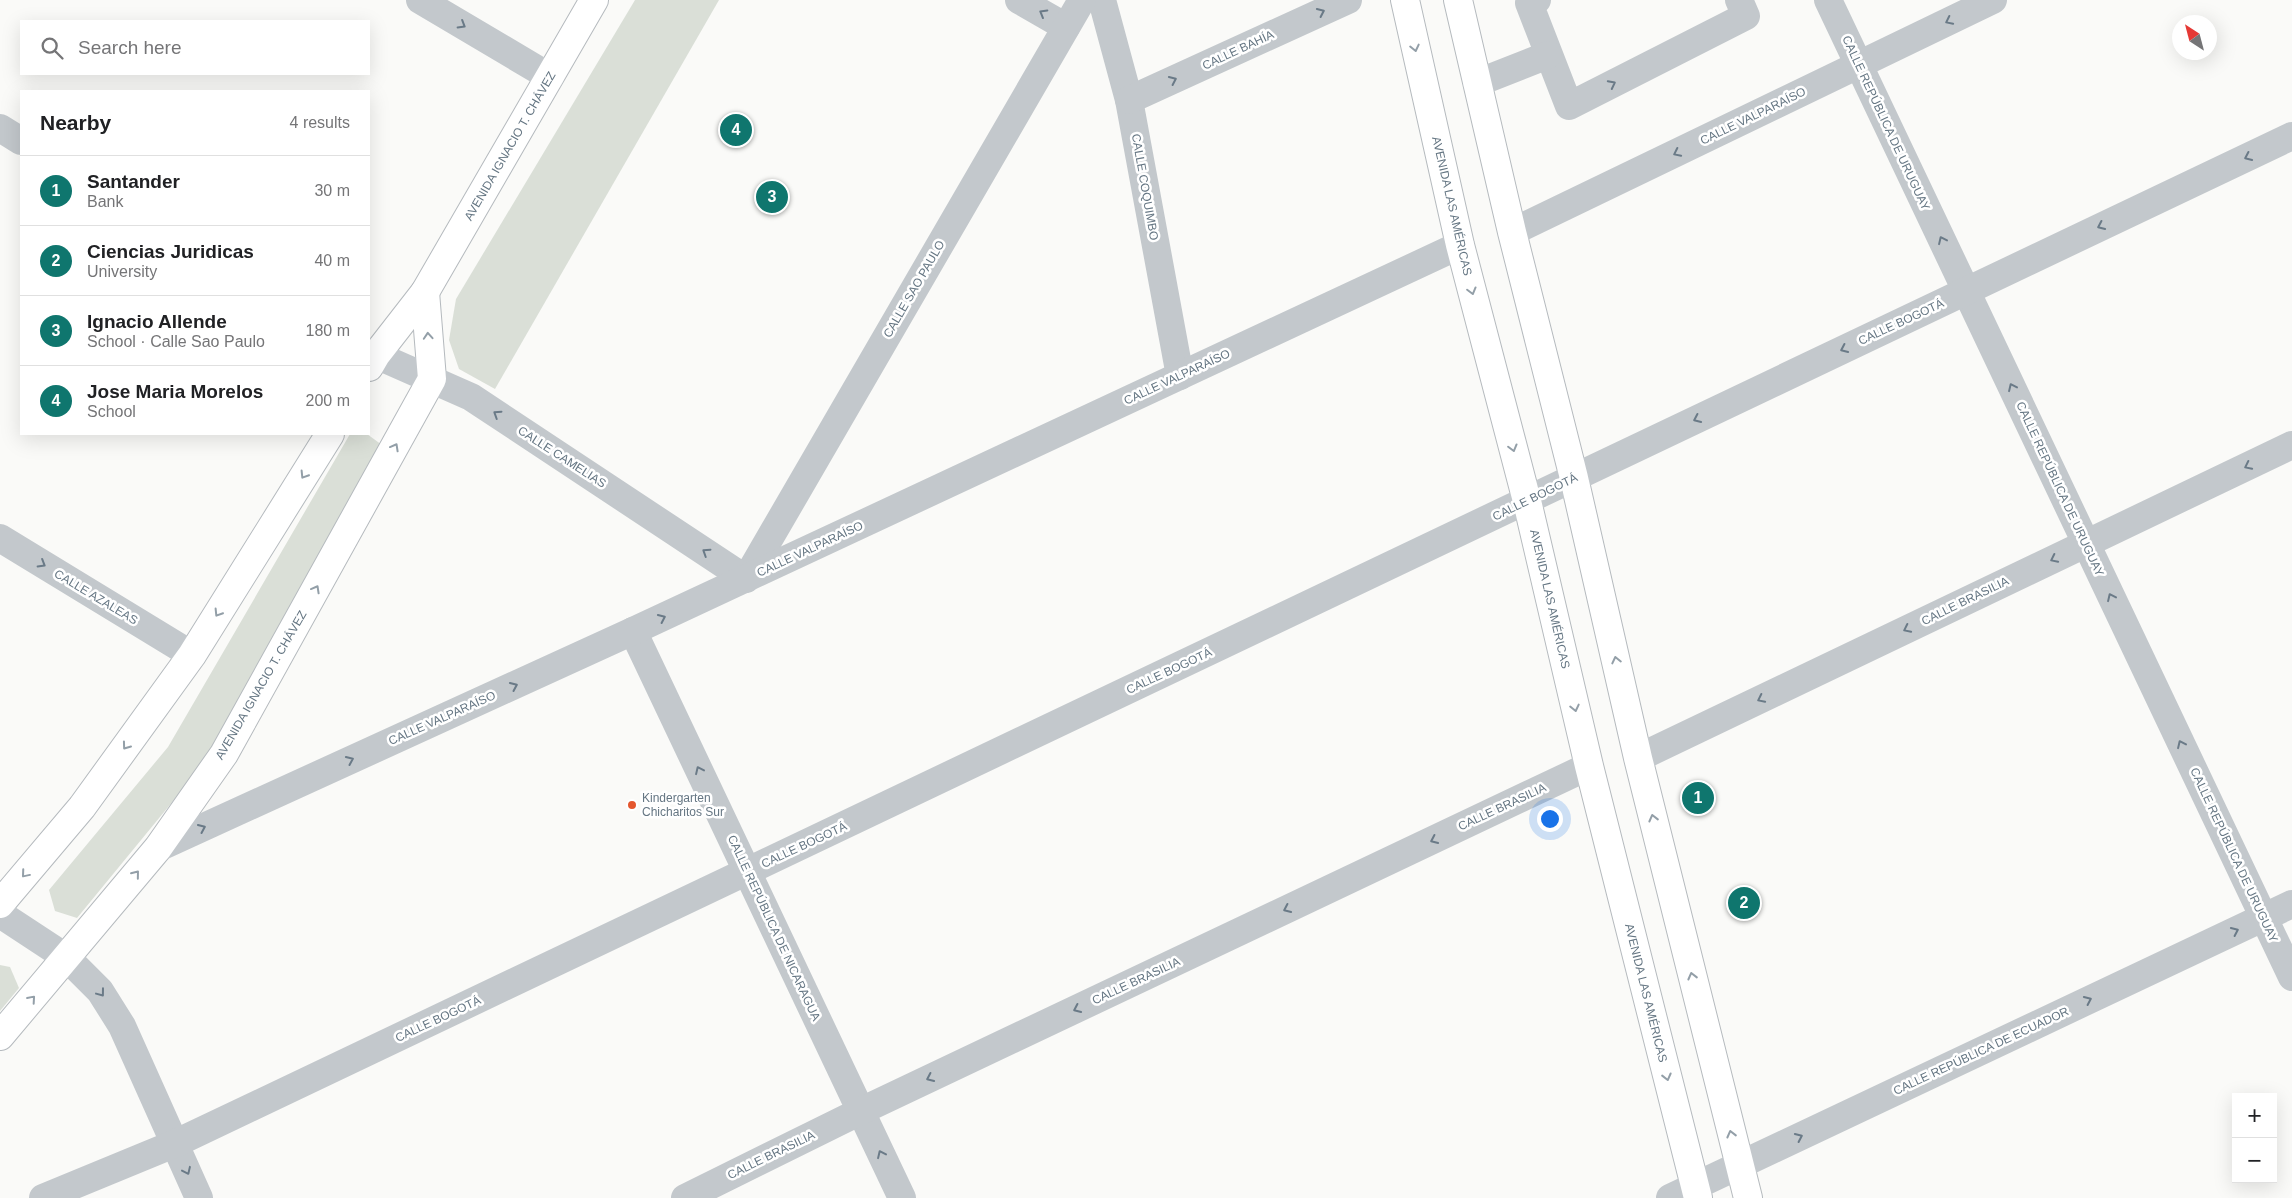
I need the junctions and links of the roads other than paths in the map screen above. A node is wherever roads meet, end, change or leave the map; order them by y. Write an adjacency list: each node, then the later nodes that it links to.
1 (420, 0): 16 (street, one-way to 16)
2 (594, 0): 16 (main road, AVENIDA IGNACIO T. CHÁVEZ)
3 (1019, 0): 13 (street, one-way to 3)
4 (1082, 0): 13 (street, CALLE SAO PAULO)
5 (1102, 0): 18 (street, CALLE COQUIMBO)
6 (1348, 0): 18 (street, CALLE BAHÍA, one-way to 6)
7 (1405, 0): 23 (main road, AVENIDA LAS AMÉRICAS, one-way to 23)
8 (1458, 0): 17 (main road)
9 (1537, 0): 14 (street)
10 (1739, 0): 14 (street, one-way to 10)
11 (1828, 0): 15 (street, CALLE REPÚBLICA DE URUGUAY)
12 (1993, 0): 15 (street, CALLE VALPARAÍSO, one-way to 15)
13 (1066, 27): 35 (street, CALLE SAO PAULO)
14 (1548, 56): 17 (street)
15 (1859, 65): 22 (street, CALLE VALPARAÍSO, one-way to 22); 24 (street, CALLE REPÚBLICA DE URUGUAY, one-way to 15)
16 (550, 77): 25 (main road, AVENIDA IGNACIO T. CHÁVEZ)
17 (1477, 82): 22 (main road)
18 (1129, 100): 27 (street, CALLE COQUIMBO)
19 (0, 128): 21 (street)
20 (2292, 136): 24 (street, CALLE BOGOTÁ, one-way to 24)
21 (20, 140)
22 (1512, 232): 31 (main road)
23 (1460, 245): 27 (street, CALLE VALPARAÍSO); 32 (main road, AVENIDA LAS AMÉRICAS, one-way to 32)
24 (1966, 291): 31 (street, CALLE BOGOTÁ, one-way to 31); 34 (street, CALLE REPÚBLICA DE URUGUAY, one-way to 24)
25 (425, 292): 26 (main road, AVENIDA IGNACIO T. CHÁVEZ); 28 (main road, one-way to 25)
26 (371, 358): 28 (street, CALLE CAMELIAS)
27 (1180, 376): 35 (street, CALLE VALPARAÍSO)
28 (432, 380): 35 (street, CALLE CAMELIAS, one-way to 28); 40 (main road, AVENIDA IGNACIO T. CHÁVEZ, one-way to 28)
29 (329, 435): 37 (main road, one-way to 37)
30 (2292, 445): 34 (street, CALLE BRASILIA, one-way to 34)
31 (1574, 478): 32 (street, CALLE BOGOTÁ); 38 (main road, one-way to 31)
32 (1527, 501): 39 (main road, AVENIDA LAS AMÉRICAS, one-way to 39); 41 (street, CALLE BOGOTÁ)
33 (0, 538): 37 (street, CALLE AZALEAS, one-way to 37)
34 (2086, 544): 38 (street, CALLE BRASILIA, one-way to 38); 45 (street, CALLE REPÚBLICA DE URUGUAY, one-way to 34)
35 (746, 579): 36 (street, CALLE VALPARAÍSO, one-way to 35)
36 (633, 631): 40 (street, CALLE VALPARAÍSO, one-way to 36); 41 (street, CALLE REPÚBLICA DE NICARAGUA, one-way to 36)
37 (192, 655): 42 (main road, one-way to 42)
38 (1638, 758): 51 (main road, one-way to 38)
39 (1589, 766): 49 (street, CALLE BRASILIA, one-way to 49); 52 (main road, AVENIDA LAS AMÉRICAS, one-way to 52)
40 (158, 848): 46 (main road, AVENIDA IGNACIO T. CHÁVEZ, one-way to 40)
41 (746, 872): 49 (street, CALLE REPÚBLICA DE NICARAGUA); 50 (street, CALLE BOGOTÁ)
42 (0, 904)
43 (2292, 904): 45 (street, CALLE REPÚBLICA DE ECUADOR)
44 (0, 914): 46 (street)
45 (2264, 917): 47 (street, CALLE REPÚBLICA DE URUGUAY); 51 (street, CALLE REPÚBLICA DE ECUADOR, one-way to 45)
46 (67, 958): 48 (main road, AVENIDA IGNACIO T. CHÁVEZ, one-way to 46); 50 (street, one-way to 50)
47 (2292, 978)
48 (0, 1036)
49 (861, 1111): 55 (street, CALLE BRASILIA); 56 (street, CALLE REPÚBLICA DE NICARAGUA, one-way to 49)
50 (174, 1144): 53 (street, CALLE BOGOTÁ); 54 (street, one-way to 54)
51 (1739, 1165): 52 (street, CALLE REPÚBLICA DE ECUADOR); 58 (main road)
52 (1696, 1192): 57 (street, CALLE REPÚBLICA DE ECUADOR)
53 (43, 1198)
54 (199, 1198)
55 (685, 1198)
56 (902, 1198)
57 (1670, 1198)
58 (1748, 1198)

